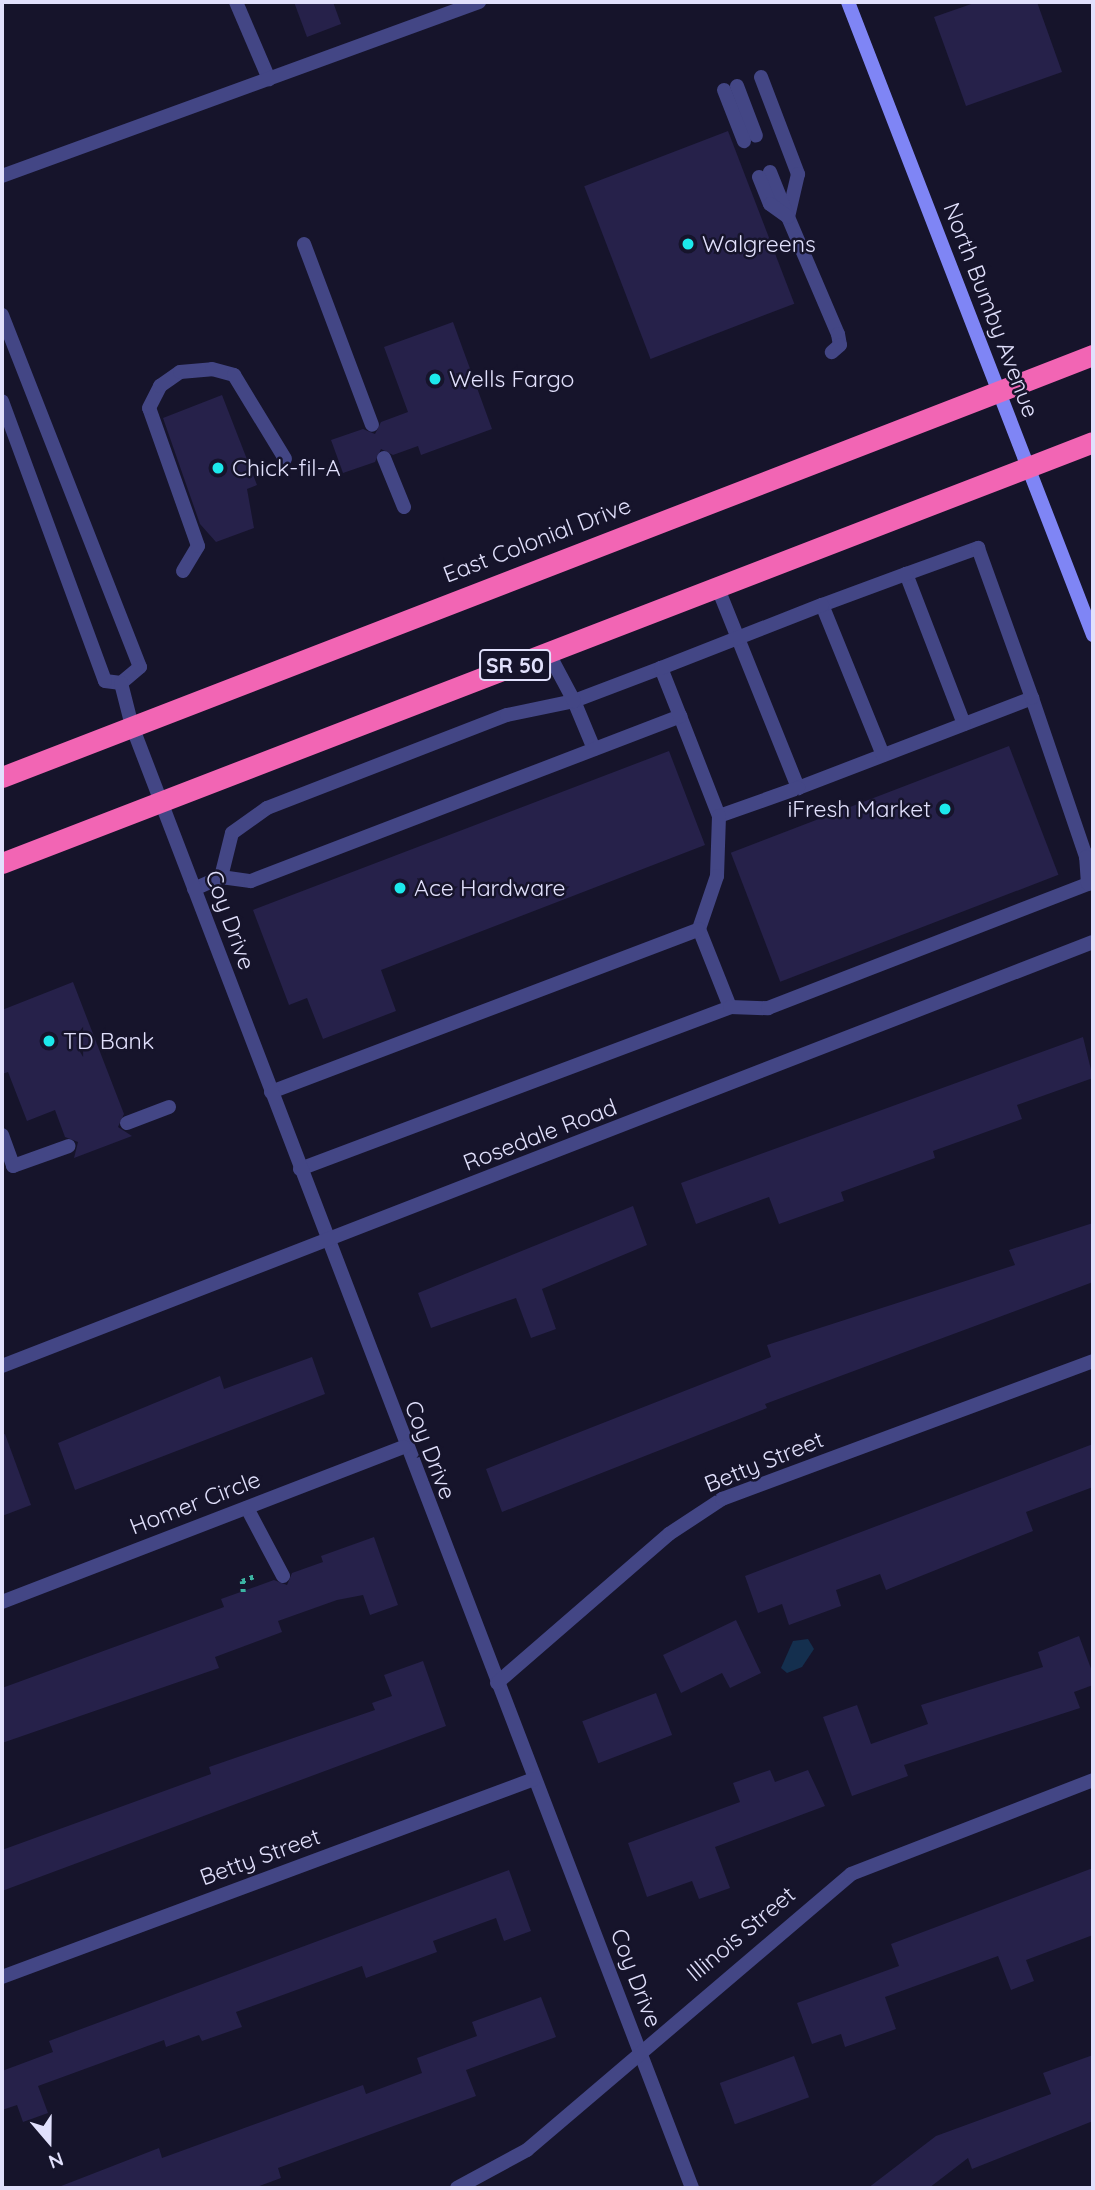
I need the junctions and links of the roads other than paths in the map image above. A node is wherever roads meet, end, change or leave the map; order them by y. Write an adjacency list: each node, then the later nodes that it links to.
1 (236, 2): 5 (street)
2 (479, 2): 5 (street)
3 (850, 2): 15 (street, North Bumby Avenue)
4 (761, 77): 10 (street)
5 (269, 79): 9 (street)
6 (731, 88): 7 (street)
7 (750, 138)
8 (765, 175): 10 (street)
9 (2, 176)
10 (788, 217): 13 (street)
11 (304, 244): 17 (street)
12 (2, 315): 31 (street)
13 (832, 352)
14 (1093, 355): 15 (highway, East Colonial Drive)
15 (996, 389): 21 (street, North Bumby Avenue); 36 (highway, East Colonial Drive)
16 (2, 401): 31 (street)
17 (372, 425)
18 (1093, 442): 21 (highway, SR 50)
19 (285, 458): 23 (street)
20 (384, 458): 22 (street)
21 (1029, 467): 25 (highway, SR 50); 27 (street, North Bumby Avenue)
22 (404, 507)
23 (183, 571)
24 (906, 574): 26 (street); 32 (street); 35 (street)
25 (717, 586): 28 (street); 29 (highway, SR 50)
26 (822, 605): 28 (street); 38 (street)
27 (1093, 635)
28 (738, 639): 30 (street); 40 (street)
29 (548, 652): 33 (street); 41 (highway, SR 50)
30 (661, 668): 33 (street); 34 (street)
31 (121, 683): 36 (street, Coy Drive)
32 (1031, 698): 35 (street); 43 (street)
33 (574, 701): 37 (street); 45 (street)
34 (680, 716): 37 (street); 42 (street)
35 (964, 724): 38 (street)
36 (132, 726): 39 (highway, East Colonial Drive); 41 (street, Coy Drive)
37 (593, 749): 45 (street)
38 (883, 755): 40 (street)
39 (2, 777)
40 (798, 788): 42 (street)
41 (161, 801): 44 (highway, SR 50); 46 (street, Coy Drive)
42 (719, 816): 47 (street)
43 (1089, 856): 49 (street)
44 (2, 863)
45 (221, 877): 46 (street)
46 (194, 889): 50 (street, Coy Drive)
47 (699, 929): 49 (street); 50 (street)
48 (1093, 942): 56 (street, Rosedale Road)
49 (730, 1007): 55 (street)
50 (271, 1092): 55 (street, Coy Drive)
51 (169, 1107): 52 (street)
52 (127, 1123)
53 (2, 1135): 54 (street)
54 (69, 1146)
55 (300, 1169): 56 (street, Coy Drive)
56 (328, 1243): 58 (street, Rosedale Road); 59 (street, Coy Drive)
57 (1093, 1361): 63 (street, Betty Street)
58 (2, 1366)
59 (404, 1447): 60 (street, Homer Circle); 63 (street, Coy Drive)
60 (247, 1508): 61 (street); 62 (street, Homer Circle)
61 (283, 1576)
62 (2, 1602)
63 (497, 1683): 64 (street, Coy Drive)
64 (534, 1779): 66 (street, Betty Street); 67 (street, Coy Drive)
65 (1093, 1780): 67 (street, Illinois Street)
66 (2, 1977)
67 (640, 2050): 68 (street, Illinois Street); 69 (street, Coy Drive)
68 (457, 2188)
69 (692, 2188)

